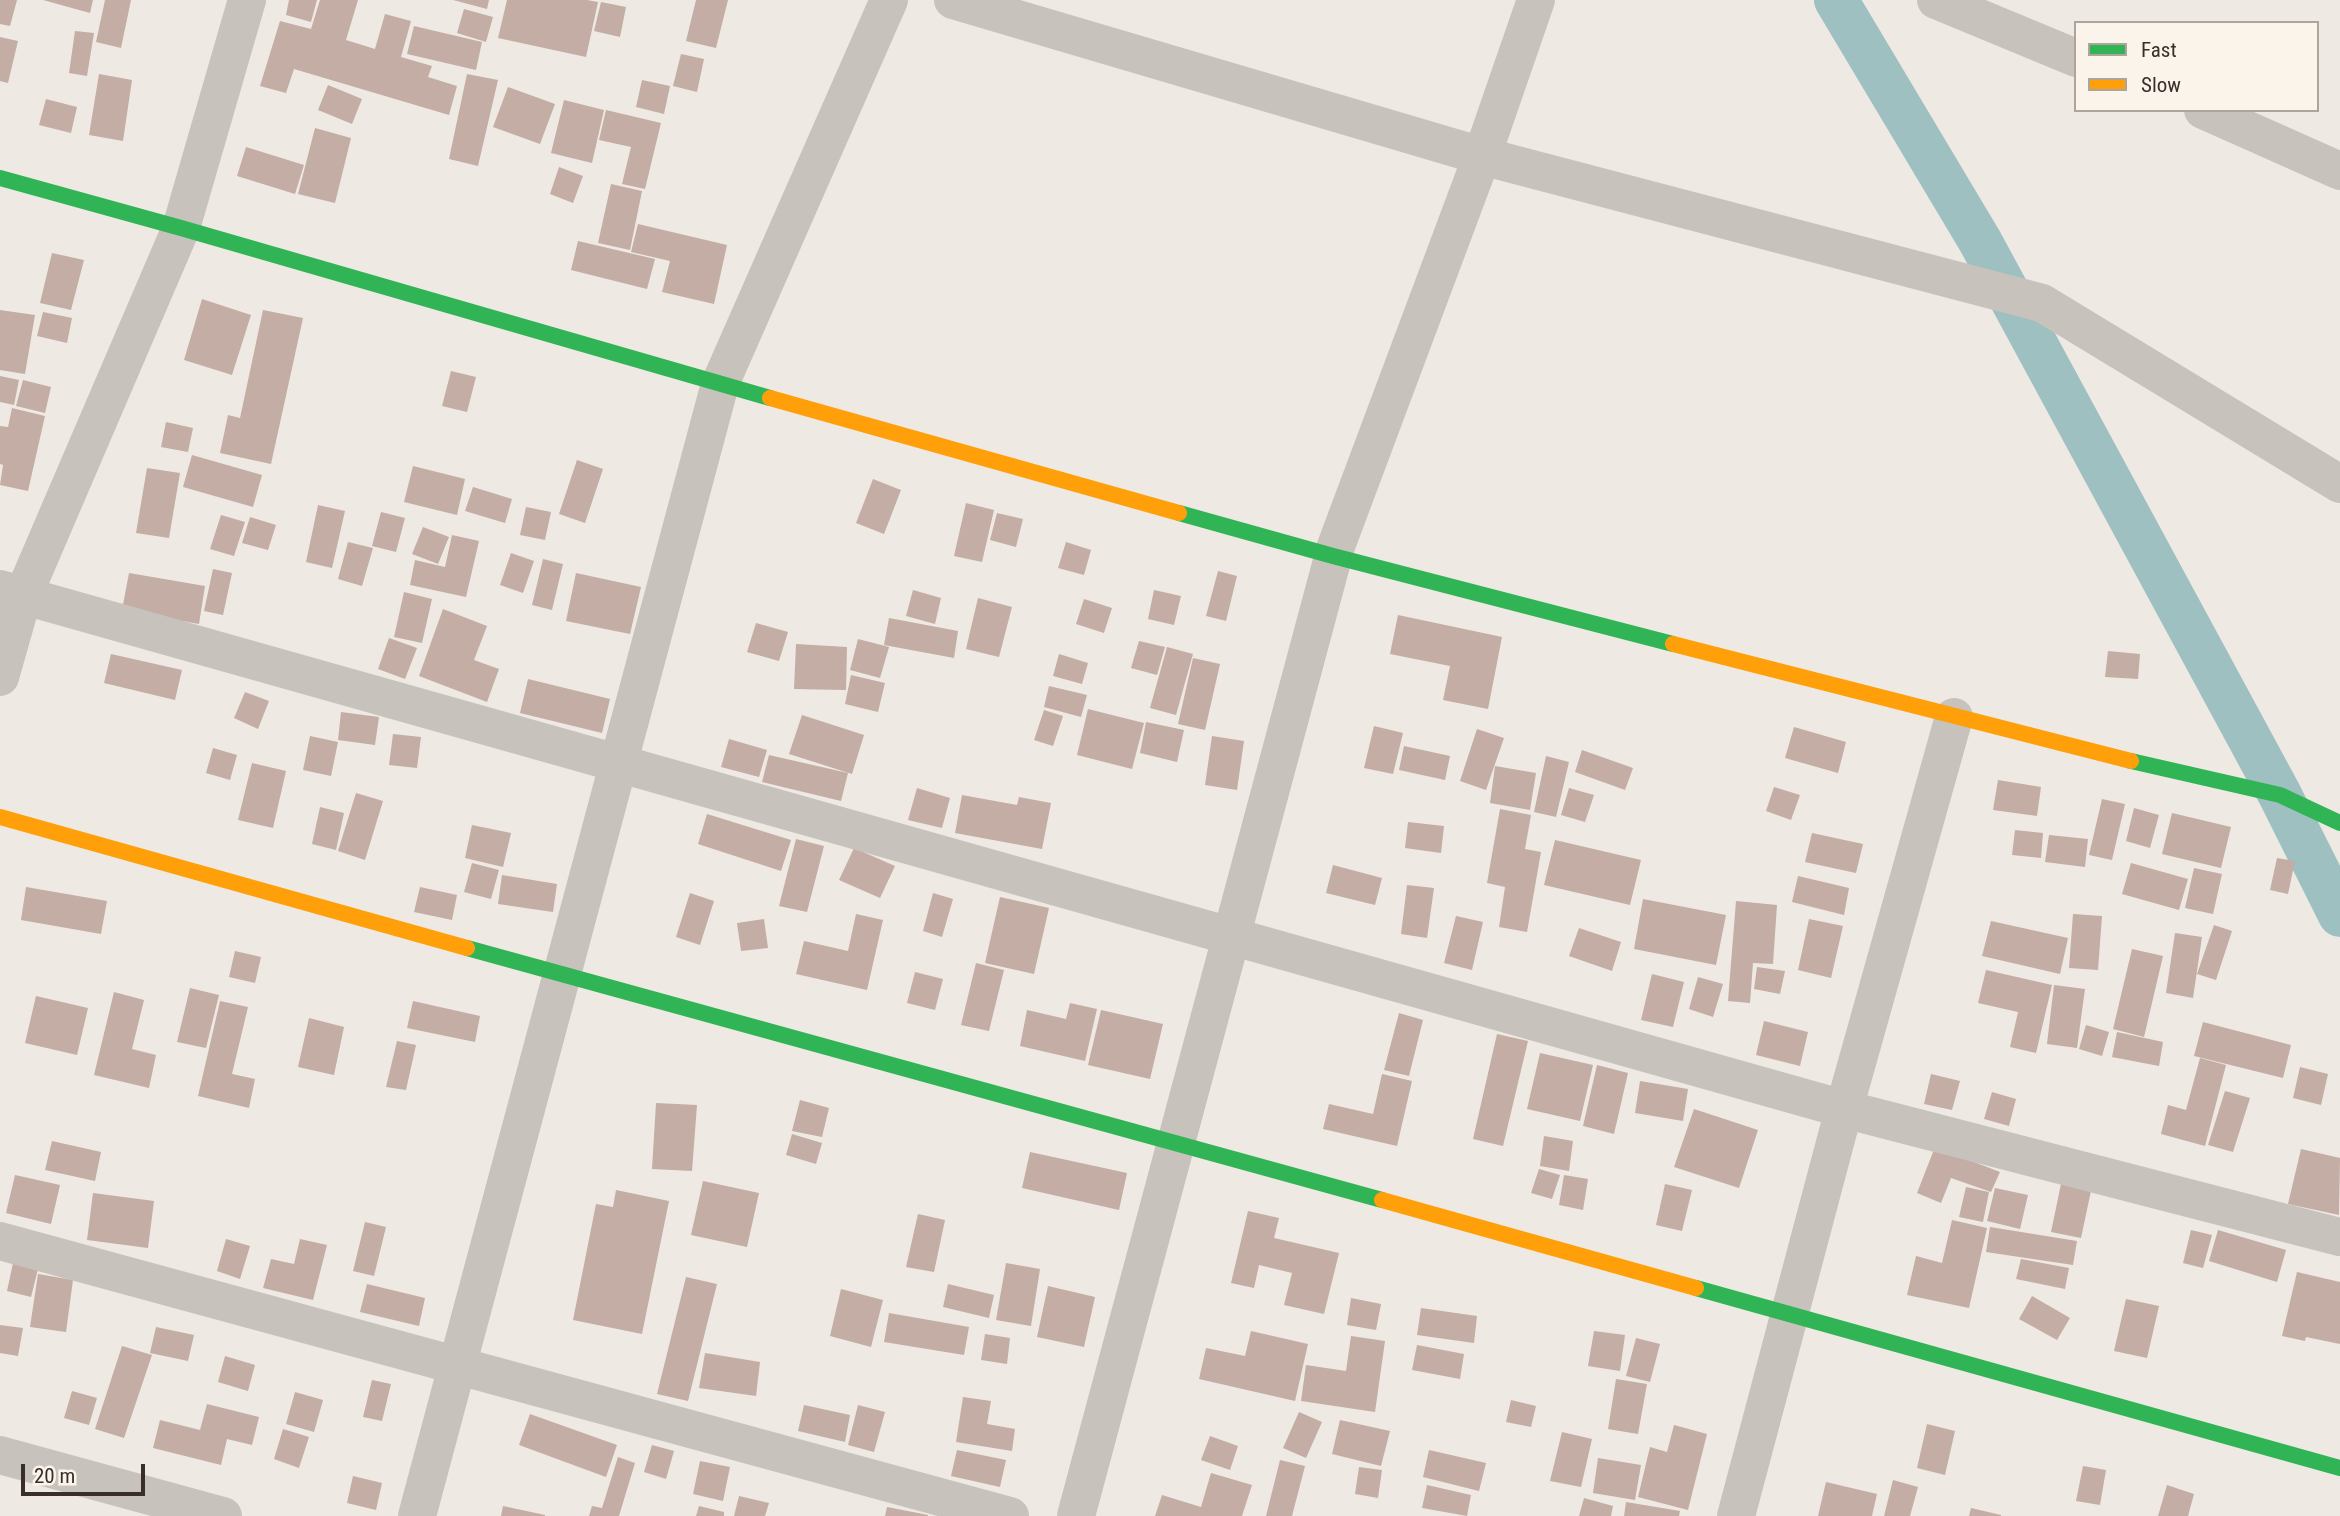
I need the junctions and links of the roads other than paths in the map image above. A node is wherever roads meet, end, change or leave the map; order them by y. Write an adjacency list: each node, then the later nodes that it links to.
1 (247, 0): 11 (street)
2 (889, 0): 12 (street)
3 (953, 0): 8 (street)
4 (1536, 0): 8 (street)
5 (1936, 0): 6 (street)
6 (2074, 57)
7 (2207, 112): 9 (street)
8 (1482, 156): 13 (street); 14 (street)
9 (2340, 171)
10 (0, 178): 11 (street)
11 (181, 228): 12 (street); 15 (street)
12 (720, 384): 14 (street); 18 (street)
13 (2340, 484)
14 (1333, 556): 17 (street); 21 (street)
15 (12, 593): 16 (street); 18 (street)
16 (0, 677)
17 (1954, 716): 20 (street); 23 (street)
18 (618, 763): 21 (street); 22 (street)
19 (0, 817): 22 (street)
20 (2340, 823)
21 (1231, 937): 23 (street); 24 (street)
22 (562, 975): 24 (street); 28 (street)
23 (1844, 1109): 25 (street); 27 (street)
24 (1176, 1142): 27 (street); 34 (street)
25 (2340, 1237)
26 (0, 1241): 28 (street)
27 (1789, 1314): 30 (street); 35 (street)
28 (457, 1366): 32 (street); 33 (street)
29 (0, 1455): 31 (street)
30 (2340, 1468)
31 (223, 1516)
32 (417, 1516)
33 (1010, 1516)
34 (1076, 1516)
35 (1736, 1516)

